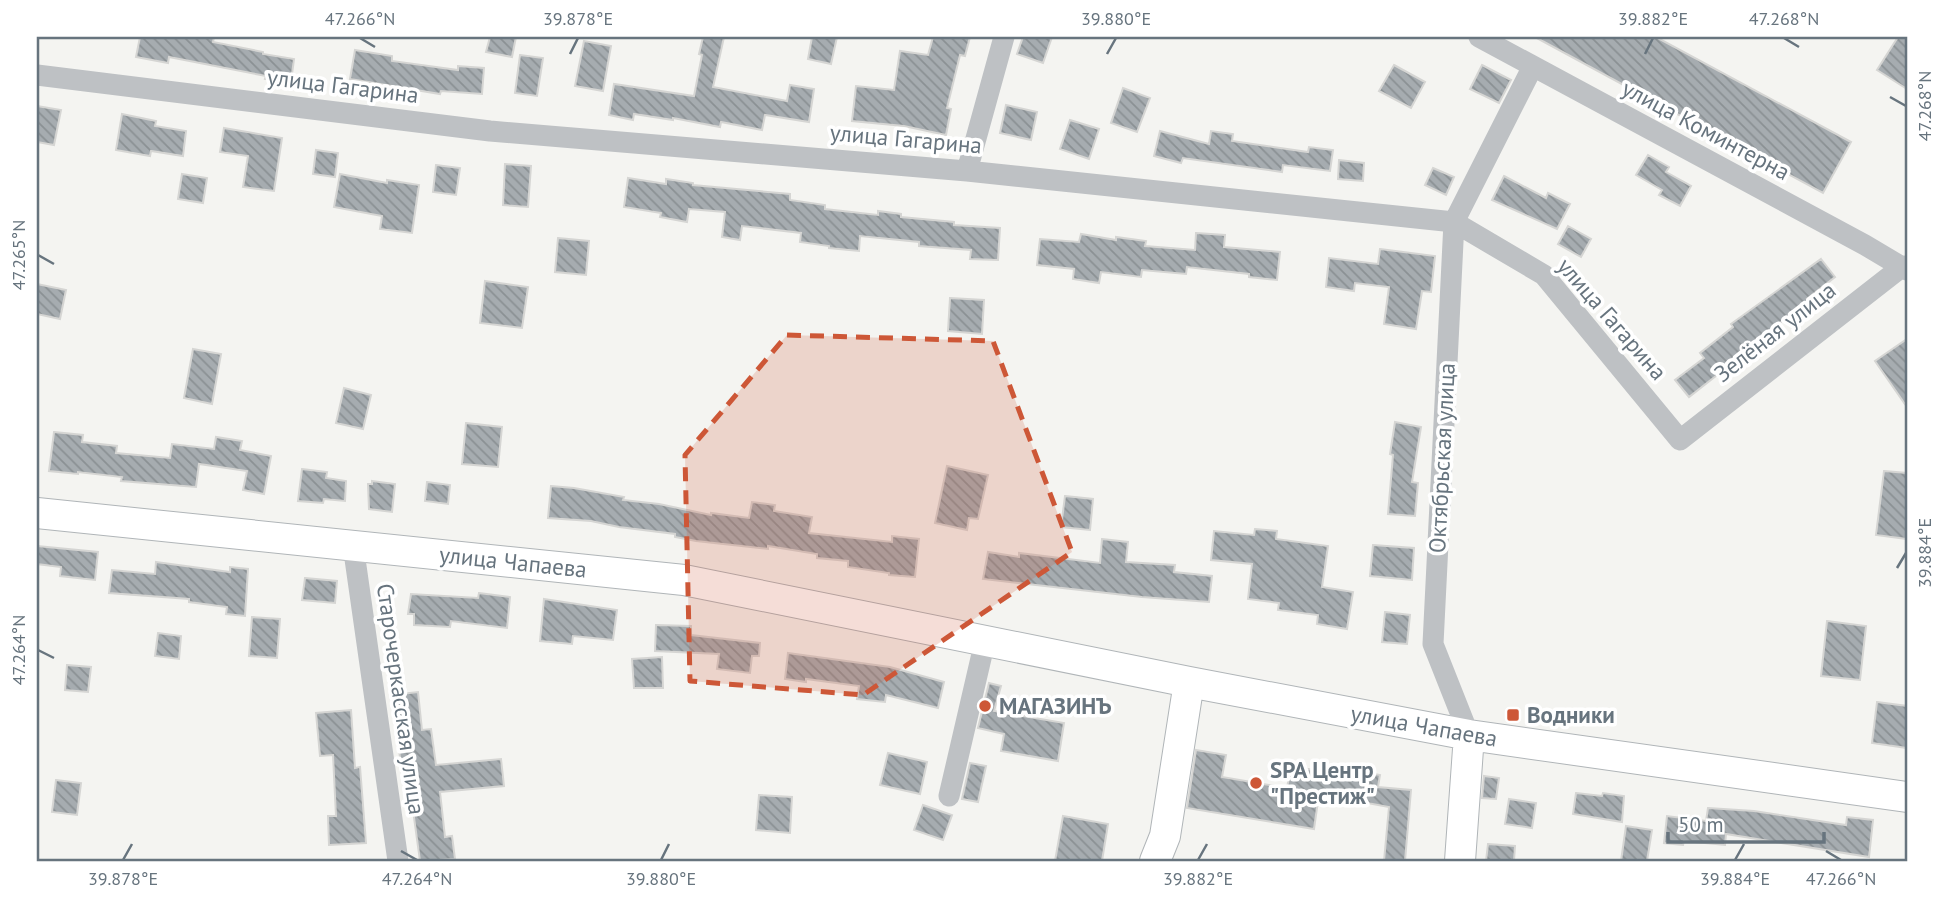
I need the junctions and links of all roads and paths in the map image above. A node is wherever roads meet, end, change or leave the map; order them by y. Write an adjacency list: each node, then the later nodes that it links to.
1 (1004, 37): 5 (street)
2 (1479, 37): 3 (street, улица Коминтерна)
3 (1532, 66): 6 (street, Октябрьская улица); 7 (street, улица Коминтерна)
4 (37, 75): 5 (street, улица Гагарина)
5 (967, 171): 6 (street, улица Гагарина)
6 (1454, 222): 8 (street, улица Гагарина); 13 (street, Октябрьская улица)
7 (1905, 268): 8 (street, Зелёная улица)
8 (1680, 440)
9 (37, 513): 10 (main road, улица Чапаева)
10 (353, 545): 11 (main road, улица Чапаева); 16 (street, Старочеркасская улица)
11 (985, 641): 12 (main road, улица Чапаева); 14 (street)
12 (1189, 682): 13 (main road, улица Чапаева); 17 (main road)
13 (1469, 735): 15 (main road, улица Чапаева); 18 (main road, Октябрьская улица)
14 (949, 796)
15 (1907, 797)
16 (398, 861)
17 (1155, 861)
18 (1460, 861)

